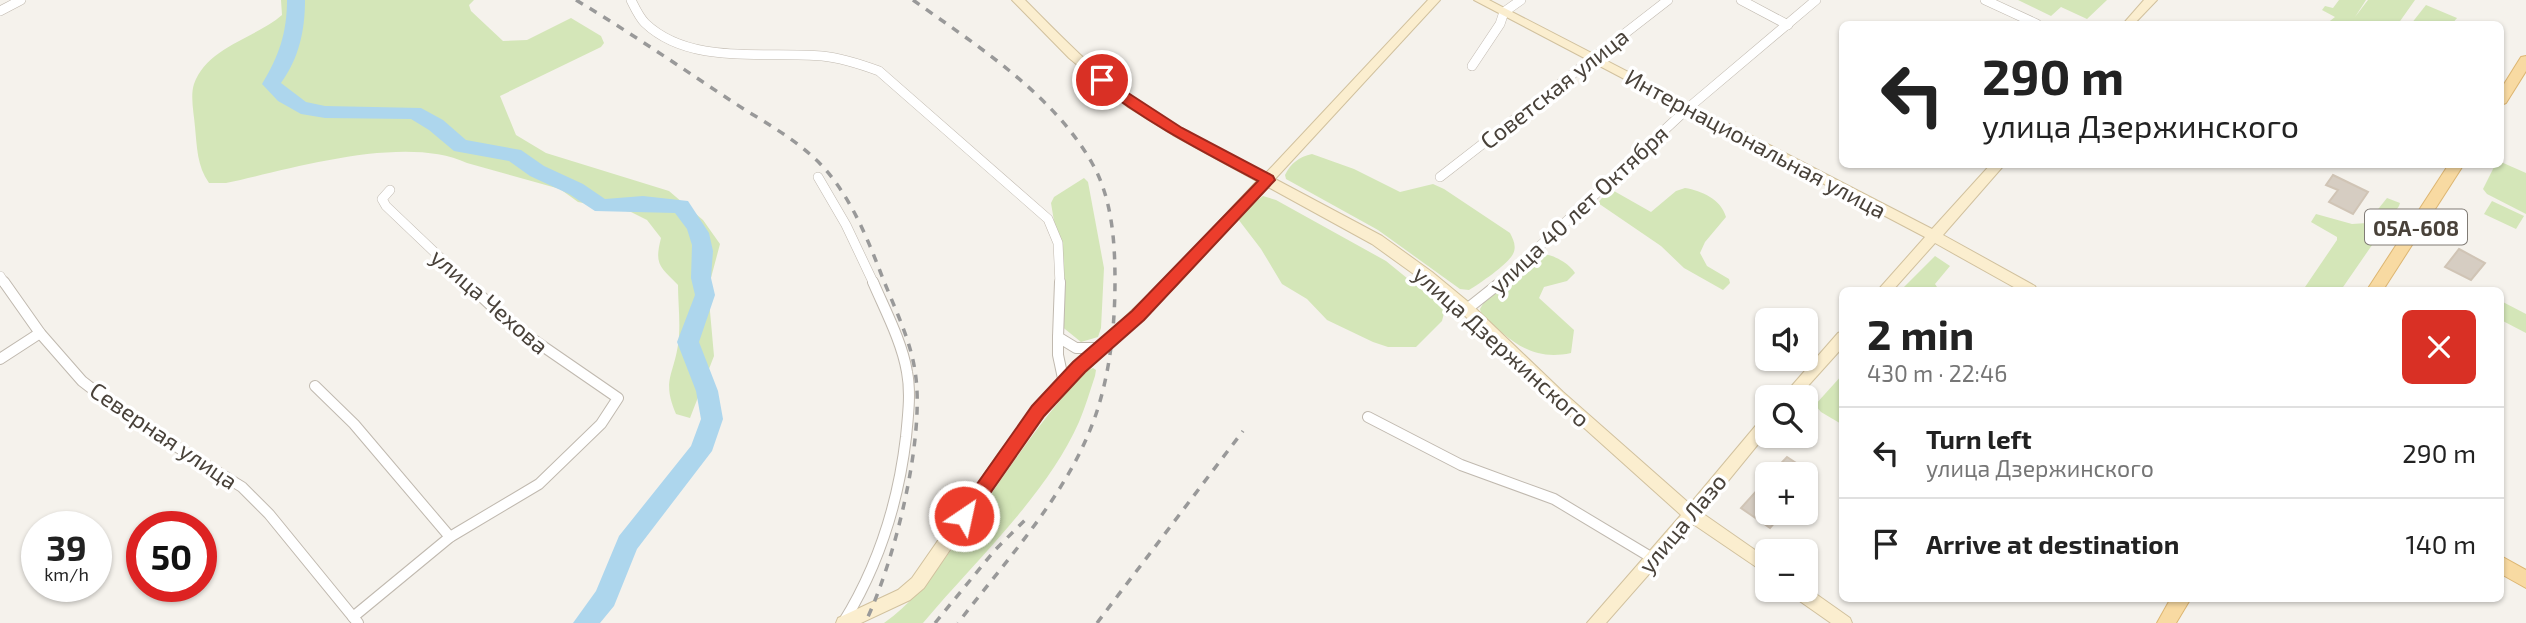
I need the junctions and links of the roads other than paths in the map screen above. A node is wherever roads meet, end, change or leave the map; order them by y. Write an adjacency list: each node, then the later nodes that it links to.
1 (21, 0): 12 (street)
2 (631, 0): 35 (street)
3 (1018, 0): 26 (main road, улица Дзержинского)
4 (1434, 0): 26 (main road)
5 (1480, 0): 13 (main road, Интернациональная улица)
6 (1521, 0): 13 (street)
7 (1668, 0): 17 (street, Советская улица)
8 (1741, 0): 16 (street)
9 (1816, 0): 16 (street, улица 40 лет Октября)
10 (1984, 0): 14 (street)
11 (2151, 0): 15 (main road)
12 (0, 11)
13 (1504, 12): 17 (main road, Интернациональная улица); 19 (street)
14 (2030, 21)
15 (2131, 21)
16 (1788, 25): 21 (street, улица 40 лет Октября)
17 (1594, 57): 21 (main road, Интернациональная улица); 25 (street, Советская улица)
18 (2526, 60): 20 (main road)
19 (1472, 66)
20 (2504, 95)
21 (1687, 108): 28 (main road, Интернациональная улица); 33 (street, улица 40 лет Октября)
22 (1995, 168): 28 (main road)
23 (2454, 168): 32 (main road, 05А-608)
24 (818, 177): 53 (street)
25 (1440, 177)
26 (1268, 180): 33 (main road, улица Дзержинского); 37 (main road)
27 (390, 190): 45 (street, улица Чехова)
28 (1934, 236): 30 (main road); 31 (main road, Интернациональная улица)
29 (0, 276): 34 (street, Северная улица)
30 (1888, 287)
31 (2025, 287)
32 (2377, 287)
33 (1467, 309): 44 (main road, улица Дзержинского)
34 (40, 333): 38 (street); 52 (street, Северная улица)
35 (1058, 337): 37 (street); 39 (street)
36 (1839, 341): 40 (main road)
37 (1102, 348): 39 (main road)
38 (0, 359)
39 (1064, 383): 53 (main road)
40 (1800, 385)
41 (315, 386): 45 (street)
42 (1368, 417): 46 (street)
43 (1755, 437): 44 (main road, улица Лазо)
44 (1691, 514): 46 (main road, улица Лазо); 47 (main road, улица Дзержинского)
45 (450, 537): 52 (street)
46 (1654, 559): 54 (main road, улица Лазо)
47 (1755, 559)
48 (2504, 567): 49 (main road)
49 (2526, 579)
50 (1814, 602): 55 (main road)
51 (2179, 602): 56 (main road)
52 (356, 620)
53 (844, 623)
54 (1595, 623)
55 (1844, 623)
56 (2166, 623)

